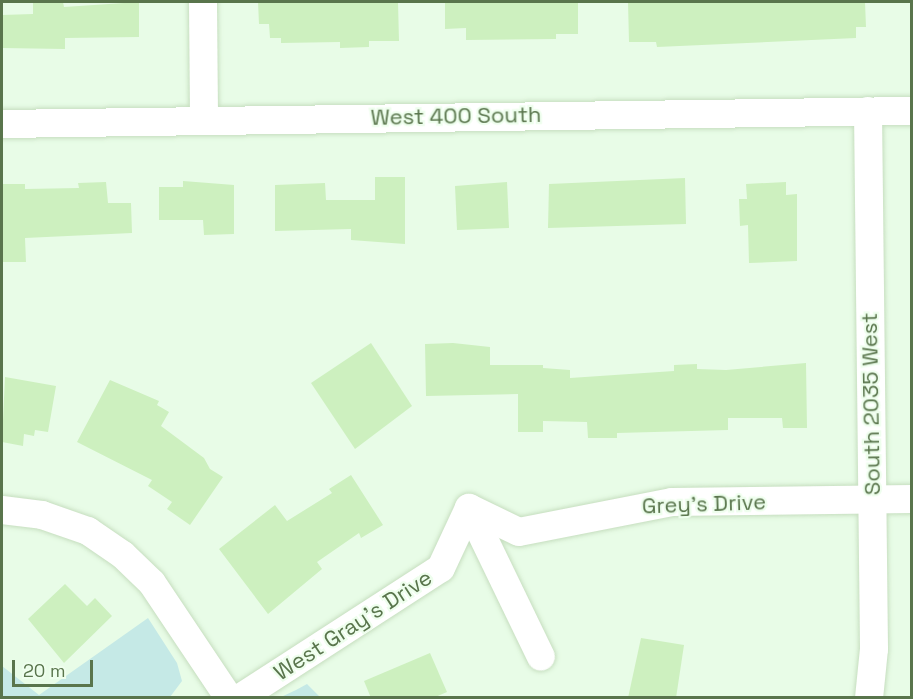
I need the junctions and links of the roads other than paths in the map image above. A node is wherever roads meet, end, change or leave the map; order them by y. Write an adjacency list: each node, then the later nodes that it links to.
1 (203, 2): 4 (street)
2 (868, 111): 3 (street, West 400 South); 4 (street, West 400 South); 7 (street, South 2035 West)
3 (912, 111)
4 (204, 119): 5 (street, West 400 South)
5 (2, 124)
6 (912, 499): 7 (street, Grey's Drive)
7 (872, 500): 8 (street, Grey's Drive); 13 (street, South 2035 West)
8 (469, 508): 10 (street); 12 (street, West Gray's Drive)
9 (2, 510): 11 (street)
10 (541, 657)
11 (229, 698)
12 (240, 698)
13 (869, 698)

